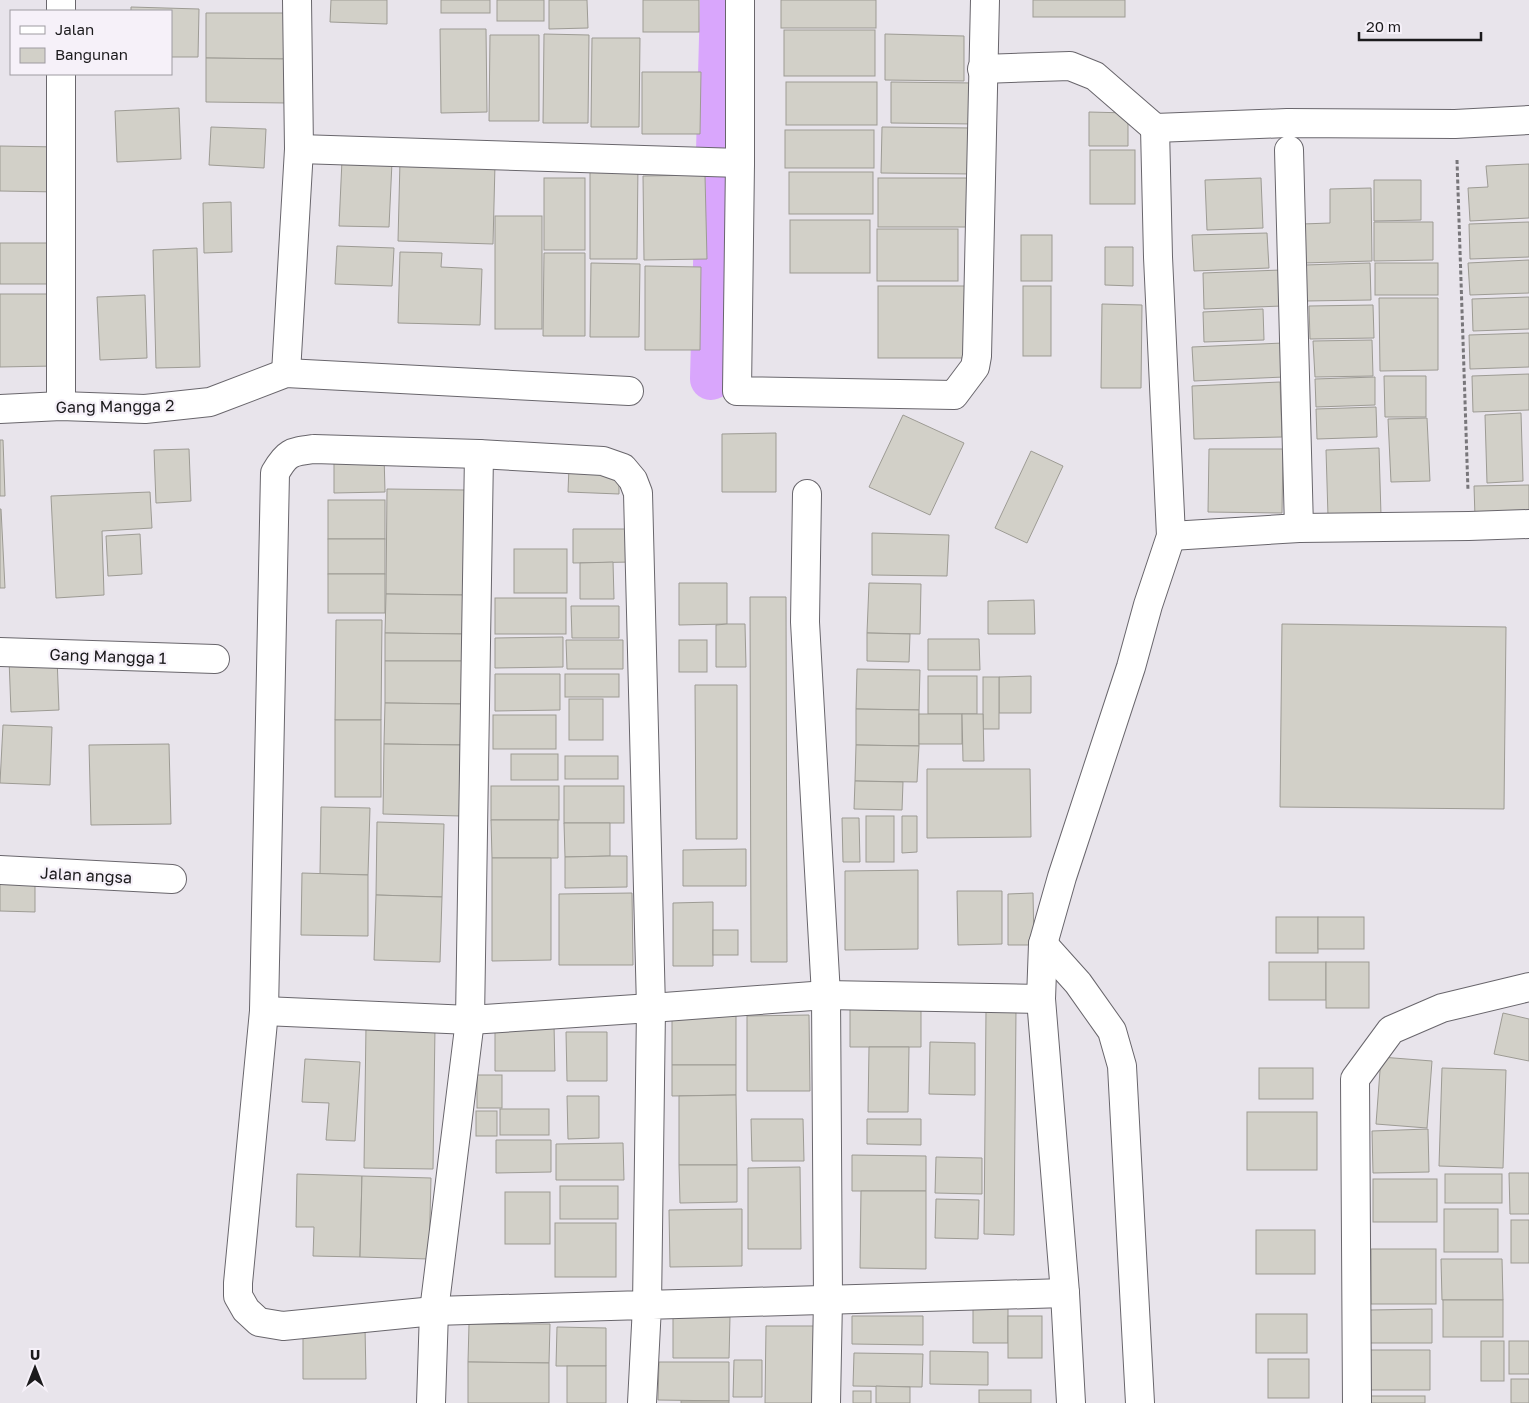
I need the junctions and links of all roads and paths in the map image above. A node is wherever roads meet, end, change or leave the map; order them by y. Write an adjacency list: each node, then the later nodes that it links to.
1 (296, 0): 9 (street)
2 (740, 0): 11 (street)
3 (985, 0): 4 (street)
4 (982, 69): 8 (street); 11 (street)
5 (61, 75): 14 (street)
6 (1529, 120): 7 (street)
7 (1455, 124): 8 (street); 19 (path)
8 (1155, 128): 21 (street)
9 (299, 149): 11 (street); 12 (street)
10 (1289, 150): 20 (street)
11 (730, 163)
12 (286, 373): 13 (street); 14 (street, Gang Mangga 2)
13 (629, 391)
14 (61, 406): 15 (street, Gang Mangga 2)
15 (0, 409)
16 (479, 454): 30 (street); 31 (street); 32 (street)
17 (806, 494): 28 (street)
18 (1529, 524): 19 (street)
19 (1469, 526): 20 (street)
20 (1299, 528): 21 (street)
21 (1171, 536): 26 (street)
22 (0, 652): 23 (street, Gang Mangga 1)
23 (215, 659)
24 (0, 870): 25 (street, Jalan angsa)
25 (172, 879)
26 (1043, 944): 29 (street); 41 (street)
27 (1529, 987): 42 (street)
28 (826, 995): 29 (street); 30 (street); 34 (street)
29 (1041, 999): 33 (street)
30 (651, 1008): 32 (street); 35 (street)
31 (264, 1010): 32 (street); 36 (street)
32 (470, 1020): 36 (street)
33 (1065, 1293): 34 (street); 40 (street)
34 (828, 1299): 35 (street); 39 (street)
35 (647, 1306): 36 (street); 38 (street)
36 (434, 1312): 37 (street)
37 (431, 1403)
38 (642, 1403)
39 (826, 1403)
40 (1071, 1403)
41 (1140, 1403)
42 (1357, 1403)

